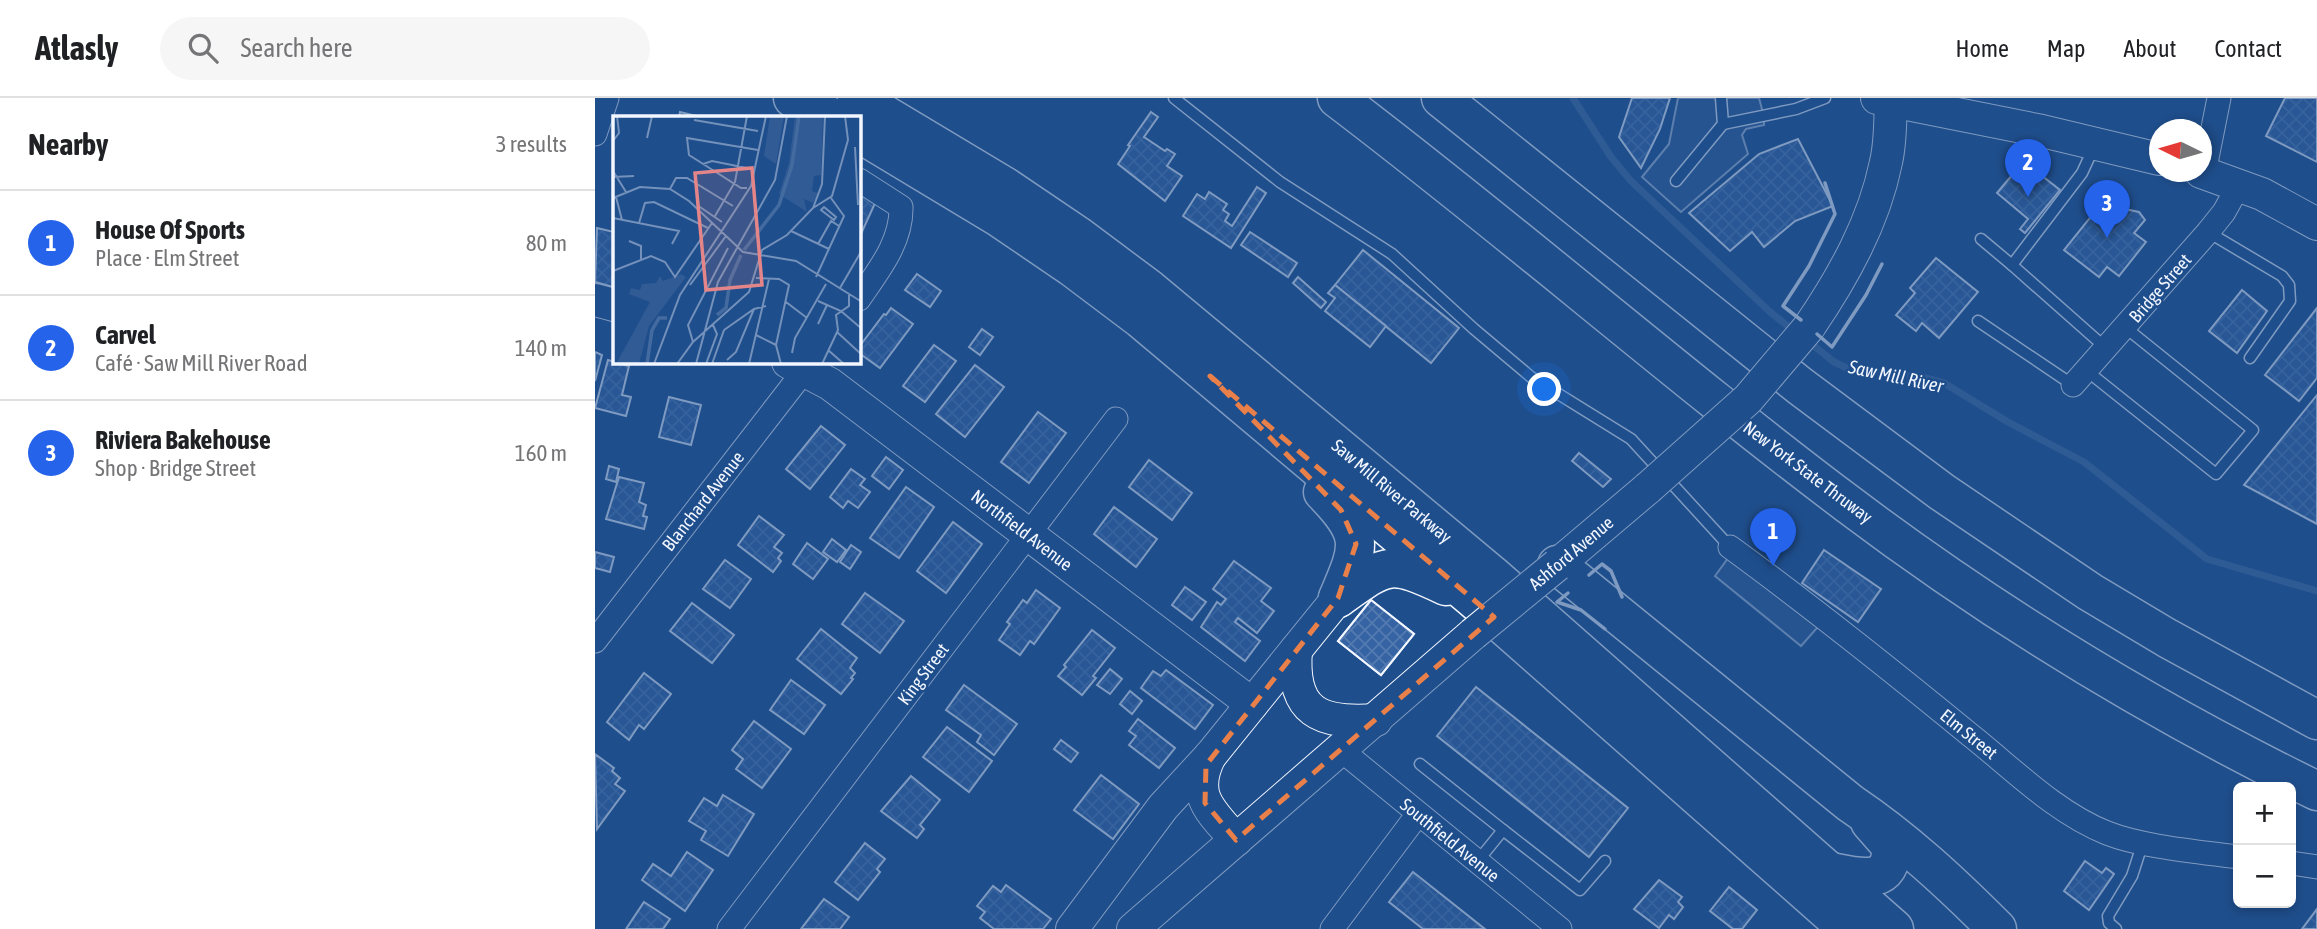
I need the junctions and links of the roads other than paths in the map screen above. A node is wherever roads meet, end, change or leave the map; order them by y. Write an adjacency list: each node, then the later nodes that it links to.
1 (607, 98): 14 (street)
2 (793, 98): 11 (highway)
3 (857, 98): 61 (highway, Saw Mill River Parkway)
4 (1174, 98): 38 (lane)
5 (1337, 98): 50 (highway, New York State Thruway)
6 (1441, 98): 46 (highway)
7 (1721, 98): 12 (lane)
8 (1825, 98): 12 (lane)
9 (2219, 98): 13 (street)
10 (1886, 99): 16 (main road); 39 (main road, Ashford Avenue, bridge)
11 (829, 116)
12 (1723, 124): 20 (lane)
13 (2212, 130)
14 (595, 134)
15 (861, 134): 34 (highway, Saw Mill River Parkway)
16 (2095, 144): 17 (main road); 25 (lane)
17 (2149, 157)
18 (2212, 176): 21 (main road)
19 (861, 181): 26 (street)
20 (1676, 181)
21 (2239, 186): 22 (main road); 23 (street, Bridge Street)
22 (2317, 224)
23 (2208, 232): 30 (street, Bridge Street); 32 (lane)
24 (1982, 239): 25 (lane)
25 (2012, 265): 31 (lane)
26 (861, 296)
27 (595, 300): 28 (main road)
28 (613, 305)
29 (1978, 321): 35 (lane)
30 (2126, 328): 31 (street, Bridge Street); 35 (lane)
31 (2106, 349): 35 (street, Bridge Street)
32 (2250, 358)
33 (801, 365): 37 (main road, Northfield Avenue); 42 (street, Blanchard Avenue)
34 (1210, 376): 40 (highway); 41 (highway, Saw Mill River Parkway)
35 (2080, 378)
36 (1116, 419): 37 (street, King Street)
37 (1029, 535): 44 (main road, Northfield Avenue); 62 (street, King Street)
38 (1730, 547): 55 (street, Elm Street)
39 (1568, 574): 41 (main road, Ashford Avenue, bridge); 51 (highway)
40 (1338, 598): 41 (highway); 43 (main road)
41 (1475, 618): 45 (main road, Ashford Avenue); 67 (highway, Saw Mill River Parkway)
42 (595, 641)
43 (1296, 650): 44 (main road); 45 (main road)
44 (1252, 704): 48 (main road)
45 (1376, 720): 47 (main road, Ashford Avenue)
46 (2317, 720)
47 (1341, 750): 52 (street, Southfield Avenue); 54 (main road, Ashford Avenue)
48 (1211, 755): 54 (main road); 63 (main road)
49 (1420, 764): 53 (lane)
50 (2317, 791)
51 (1850, 803): 61 (highway); 69 (highway)
52 (1419, 814): 58 (street, Southfield Avenue); 65 (street)
53 (1503, 830): 57 (lane); 58 (lane)
54 (1236, 840): 64 (main road, Ashford Avenue)
55 (2143, 842): 56 (street, Elm Street); 70 (lane)
56 (2233, 856)
57 (1605, 860)
58 (1477, 862): 66 (street, Southfield Avenue)
59 (2296, 864): 60 (street)
60 (2317, 867)
61 (1826, 871): 68 (highway, Saw Mill River Parkway)
62 (729, 929)
63 (1072, 929)
64 (1133, 929)
65 (1332, 929)
66 (1560, 929)
67 (1848, 929)
68 (1894, 929)
69 (1997, 929)
70 (2116, 929)

